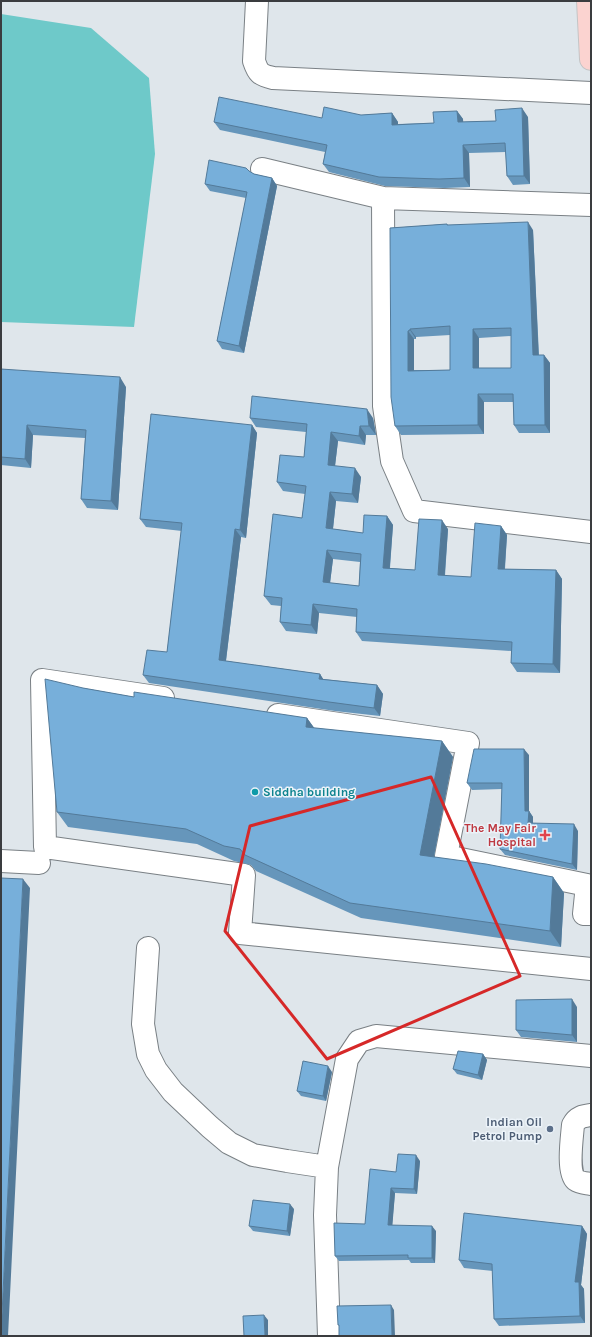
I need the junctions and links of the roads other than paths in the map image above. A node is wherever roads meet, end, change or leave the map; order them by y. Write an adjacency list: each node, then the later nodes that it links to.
1 (257, 1): 4 (street)
2 (588, 1): 3 (main road)
3 (591, 59)
4 (591, 93)
5 (262, 169): 6 (street)
6 (383, 198): 7 (street); 8 (street)
7 (591, 205)
8 (591, 532)
9 (184, 701): 15 (street)
10 (262, 713): 13 (street)
11 (1, 861): 12 (street)
12 (39, 863)
13 (591, 914)
14 (148, 948): 18 (street)
15 (591, 969)
16 (591, 1056): 18 (street)
17 (591, 1115): 19 (street)
18 (327, 1167): 20 (street)
19 (591, 1184)
20 (329, 1336)

